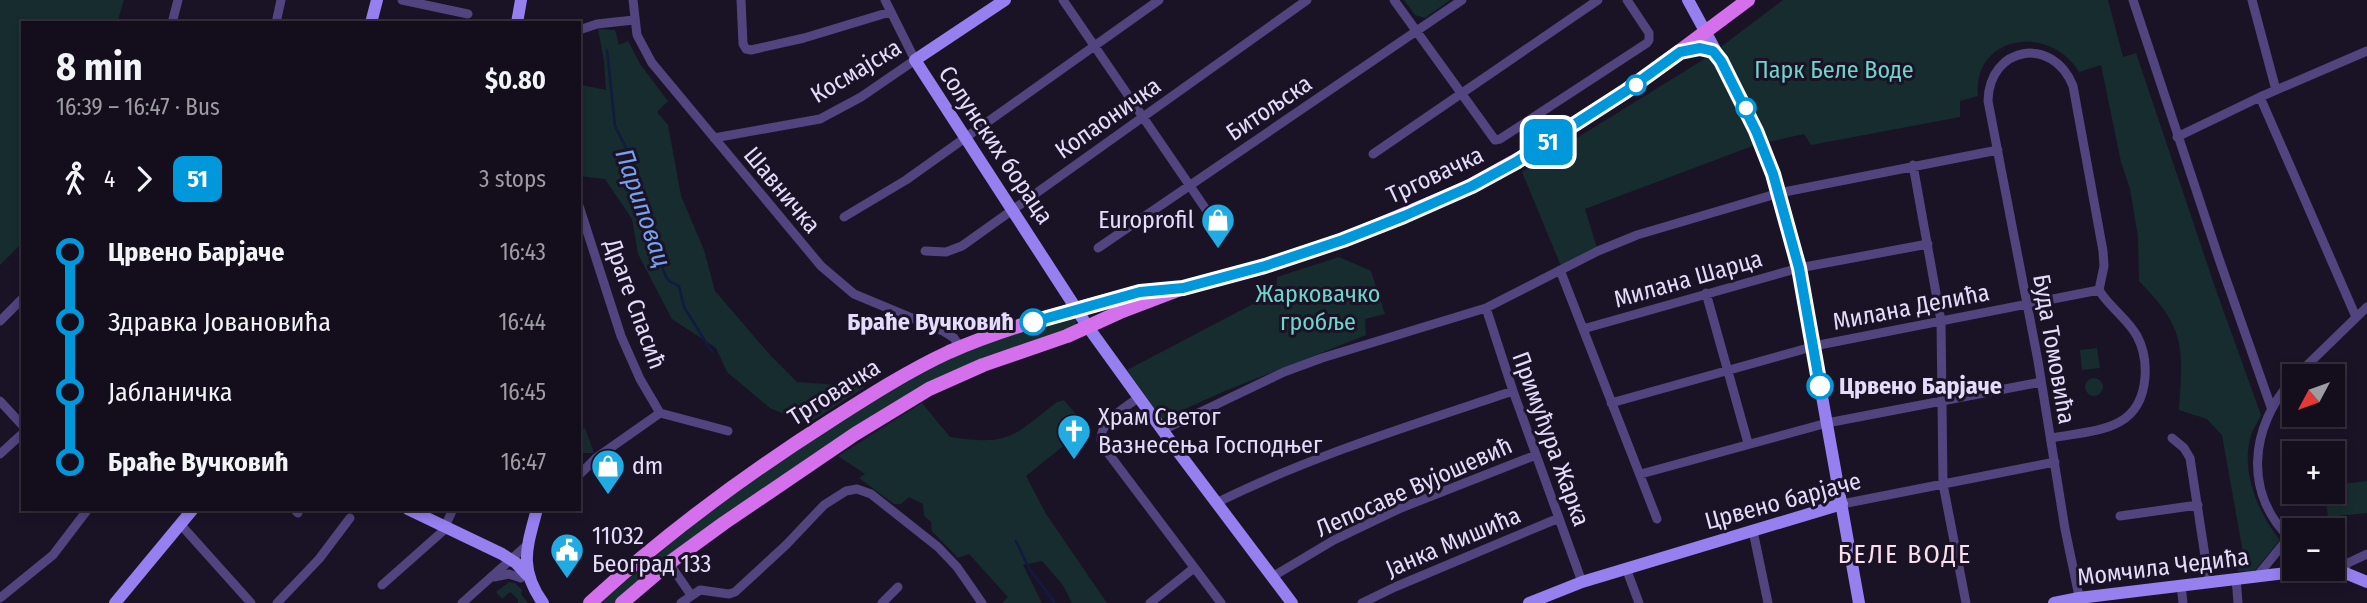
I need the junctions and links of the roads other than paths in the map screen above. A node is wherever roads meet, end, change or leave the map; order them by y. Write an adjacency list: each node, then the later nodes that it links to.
1 (178, 0): 25 (street)
2 (281, 0): 26 (street)
3 (377, 0): 27 (street)
4 (402, 0): 21 (street)
5 (521, 0): 28 (street)
6 (633, 0): 24 (street, Шавничка)
7 (741, 0): 22 (street)
8 (885, 0): 22 (street, Солунских бораца)
9 (1005, 0): 35 (street, Космајска)
10 (1063, 0): 32 (street)
11 (1159, 0): 32 (street)
12 (1307, 0): 40 (street, Копаоничка)
13 (1394, 0): 30 (street)
14 (1462, 0): 30 (street, Битољска)
15 (1598, 0): 38 (street)
16 (1627, 0): 38 (street)
17 (1688, 0): 31 (street)
18 (1748, 0): 31 (main road, Трговачка)
19 (2133, 0): 42 (street)
20 (2252, 0): 37 (street)
21 (446, 5): 23 (street)
22 (891, 12): 35 (street, Солунских бораца)
23 (468, 14)
24 (634, 20): 29 (street); 43 (street, Шавничка)
25 (173, 21)
26 (276, 21)
27 (372, 21)
28 (517, 21)
29 (581, 29)
30 (1416, 30): 38 (street); 47 (street, Битољска)
31 (1704, 33): 34 (main road, Трговачка); 36 (street)
32 (1094, 46): 40 (street); 41 (street)
33 (2367, 51): 37 (street)
34 (1680, 52): 36 (main road); 58 (main road, Трговачка)
35 (915, 60): 41 (street, Солунских бораца); 43 (street, Космајска)
36 (1721, 61): 48 (street)
37 (2276, 90): 39 (street)
38 (1462, 94): 45 (street)
39 (2260, 97): 42 (street); 66 (street)
40 (1143, 117): 47 (street); 49 (street, Копаоничка)
41 (967, 137): 49 (street, Солунских бораца); 51 (street)
42 (2177, 137): 82 (street)
43 (713, 138): 71 (street, Шавничка)
44 (1998, 150): 46 (street); 59 (street, Буда Томовића); 62 (street, Буда Томовића)
45 (1373, 154)
46 (1913, 165): 48 (street); 53 (street)
47 (1190, 186): 52 (street); 54 (street, Битољска)
48 (1779, 192): 56 (street); 57 (street)
49 (1012, 209): 55 (street, Копаоничка); 65 (street, Солунских бораца)
50 (581, 212): 83 (street, Драге Спасић)
51 (844, 217)
52 (1218, 227)
53 (1927, 244): 56 (street, Милана Шарца); 68 (street)
54 (1098, 248)
55 (925, 251)
56 (1799, 268): 60 (street, Милана Шарца); 72 (street)
57 (1560, 270): 64 (street); 70 (street)
58 (1183, 288): 65 (main road, Трговачка); 69 (main road, Трговачка)
59 (2099, 290): 62 (street, Милана Делића); 89 (street)
60 (1706, 293): 70 (street, Милана Шарца); 74 (street)
61 (21, 300): 67 (street)
62 (2027, 304): 68 (street, Милана Делића); 75 (street, Буда Томовића)
63 (2367, 307): 66 (street)
64 (1486, 308): 76 (street, Примућура Жарка); 86 (street)
65 (1077, 309): 69 (street, Солунских бораца); 71 (main road, Трговачка)
66 (2356, 317): 73 (street)
67 (0, 321)
68 (1941, 321): 72 (street, Милана Делића); 80 (street)
69 (1088, 327): 78 (street); 118 (main road, Трговачка)
70 (1583, 329): 81 (street)
71 (960, 347): 144 (main road, Трговачка)
72 (1813, 347): 74 (street, Милана Делића); 84 (street)
73 (2308, 364)
74 (1728, 370): 81 (street, Милана Делића); 91 (street)
75 (2041, 382): 80 (street); 89 (street, Буда Томовића)
76 (1513, 391): 93 (street, Примућура Жарка); 98 (street)
77 (2282, 393): 82 (street)
78 (1139, 397): 86 (street); 120 (street)
79 (0, 401): 85 (street)
80 (1943, 401): 84 (street); 97 (street)
81 (1611, 403): 96 (street)
82 (2271, 407): 112 (street)
83 (660, 413): 87 (street); 95 (street)
84 (1827, 423): 91 (street); 99 (street)
85 (21, 424)
86 (1163, 429): 98 (street)
87 (728, 431)
88 (21, 435): 92 (street)
89 (2051, 438): 94 (street, Буда Томовића)
90 (2172, 438): 100 (street)
91 (1748, 443): 96 (street)
92 (0, 454)
93 (1536, 455): 108 (street, Примућура Жарка); 126 (street, Лепосаве Вујошевић)
94 (2055, 462): 97 (street, Црвено барјаче); 138 (street, Буда Томовића)
95 (581, 473)
96 (1641, 474): 109 (street)
97 (1942, 484): 99 (street, Црвено барјаче); 156 (street)
98 (1216, 503): 126 (street)
99 (1842, 504): 113 (street, Црвено барјаче); 155 (street)
100 (2198, 505): 106 (street); 130 (street)
101 (86, 511): 136 (street)
102 (192, 511): 110 (street)
103 (412, 511): 111 (street)
104 (452, 511): 111 (street)
105 (536, 511): 114 (street)
106 (2120, 516)
107 (350, 518): 141 (street)
108 (1559, 518): 129 (street, Примућура Жарка); 151 (street, Јанка Мишића)
109 (1657, 519)
110 (181, 525): 139 (street); 140 (street)
111 (446, 527): 117 (street); 132 (street)
112 (2282, 528)
113 (1753, 531): 121 (street, Црвено барјаче); 154 (street)
114 (527, 545): 117 (street); 125 (street)
115 (2282, 550): 124 (street)
116 (2367, 554): 119 (street)
117 (511, 560): 125 (street); 127 (street)
118 (669, 563): 135 (street); 145 (main road, Трговачка)
119 (2345, 565)
120 (1194, 568): 137 (street); 149 (street)
121 (1626, 568): 129 (street, Црвено барјаче); 153 (street)
122 (2282, 572): 124 (street, Момчила Чедића)
123 (2345, 572): 131 (street)
124 (2259, 575): 128 (street, Момчила Чедића)
125 (524, 577): 127 (street); 143 (street)
126 (1272, 577): 150 (street)
127 (492, 578): 142 (street)
128 (2236, 578): 130 (street, Момчила Чедића); 159 (street)
129 (1582, 582): 152 (street, Црвено барјаче)
130 (2209, 582): 133 (street, Момчила Чедића)
131 (2367, 582)
132 (382, 585)
133 (2181, 585): 138 (street, Момчила Чедића); 158 (street)
134 (898, 587): 147 (street)
135 (691, 594): 146 (street); 148 (street)
136 (3, 597)
137 (1157, 601)
138 (2079, 601): 157 (street, Момчила Чедића)
139 (115, 603)
140 (251, 603)
141 (277, 603)
142 (463, 603)
143 (543, 603)
144 (590, 603)
145 (622, 603)
146 (681, 603)
147 (882, 603)
148 (982, 603)
149 (1221, 603)
150 (1292, 603)
151 (1362, 603)
152 (1528, 603)
153 (1639, 603)
154 (1768, 603)
155 (1859, 603)
156 (1966, 603)
157 (2054, 603)
158 (2183, 603)
159 (2238, 603)

